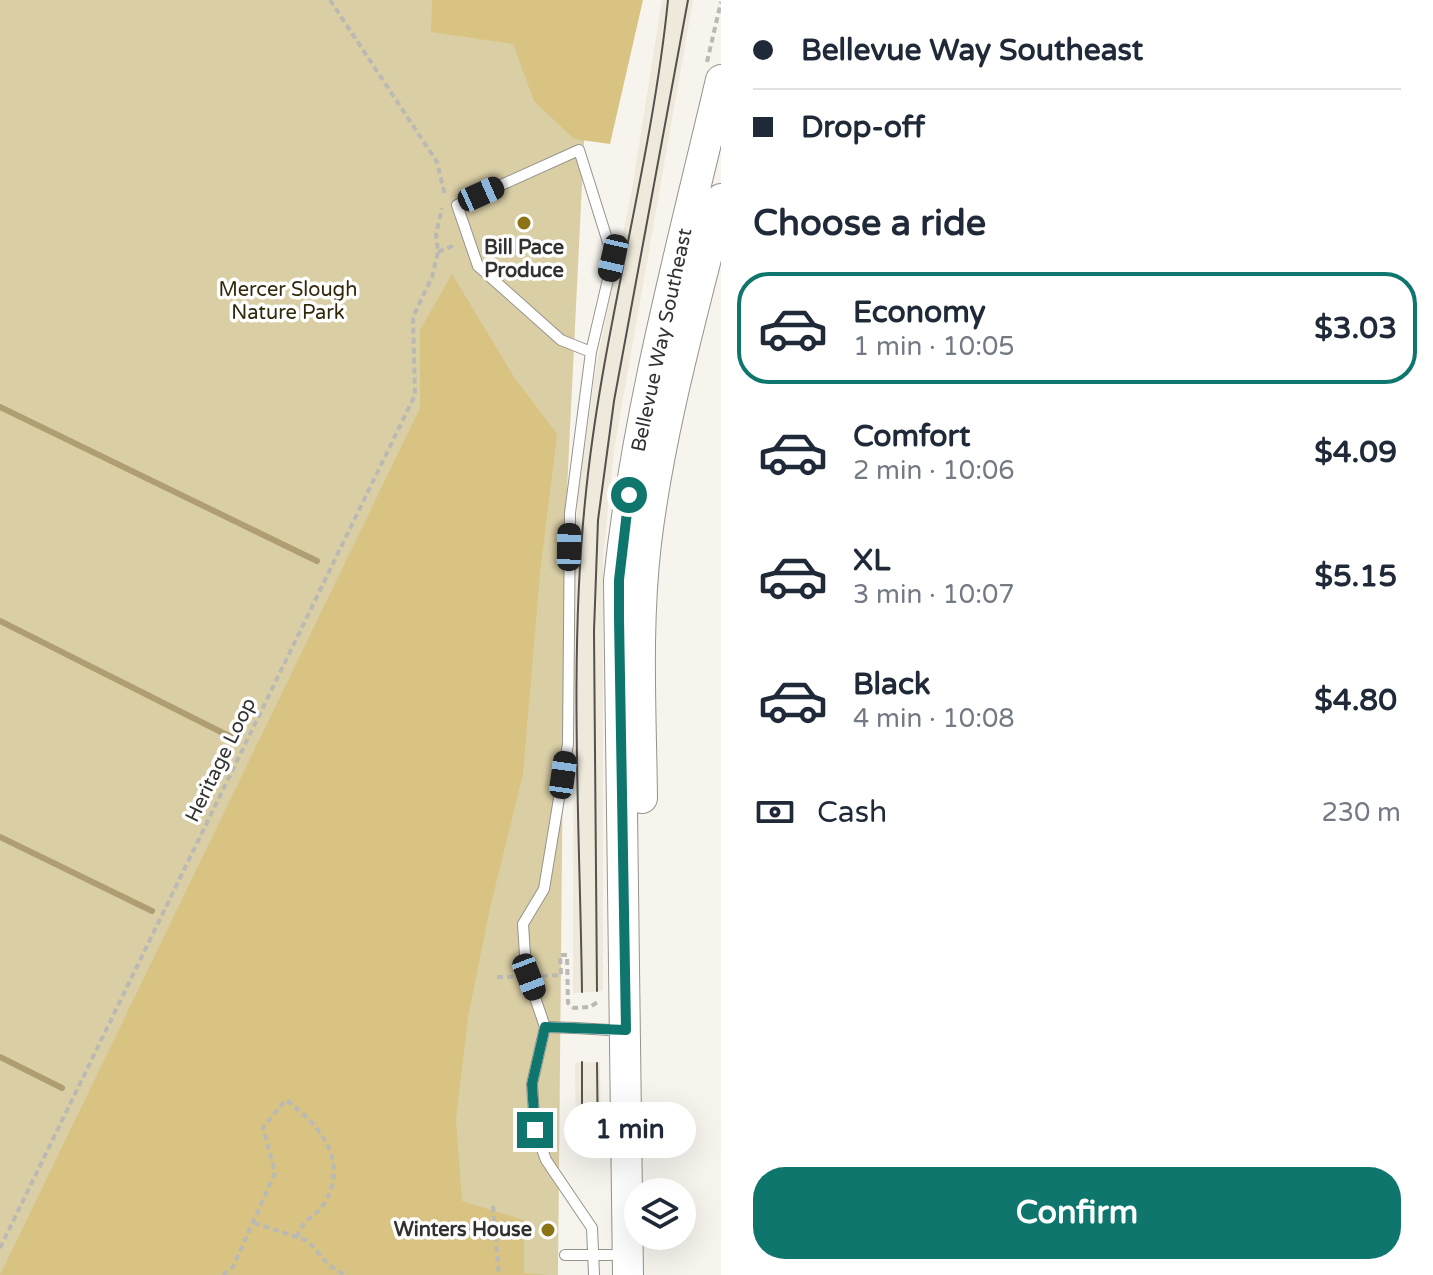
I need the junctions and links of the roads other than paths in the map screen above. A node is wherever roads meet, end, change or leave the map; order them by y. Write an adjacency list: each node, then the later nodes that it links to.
1 (721, 80): 5 (main road, Bellevue Way Southeast)
2 (721, 199): 6 (main road, Bellevue Way Southeast)
3 (591, 352): 3 (lane); 4 (lane)
4 (545, 1027): 5 (lane, bridge); 9 (lane)
5 (618, 1030): 10 (main road, Bellevue Way Southeast)
6 (647, 1178)
7 (648, 1250): 12 (main road)
8 (565, 1255): 9 (lane)
9 (594, 1255): 10 (lane); 11 (lane)
10 (619, 1265)
11 (594, 1274)
12 (648, 1275)

